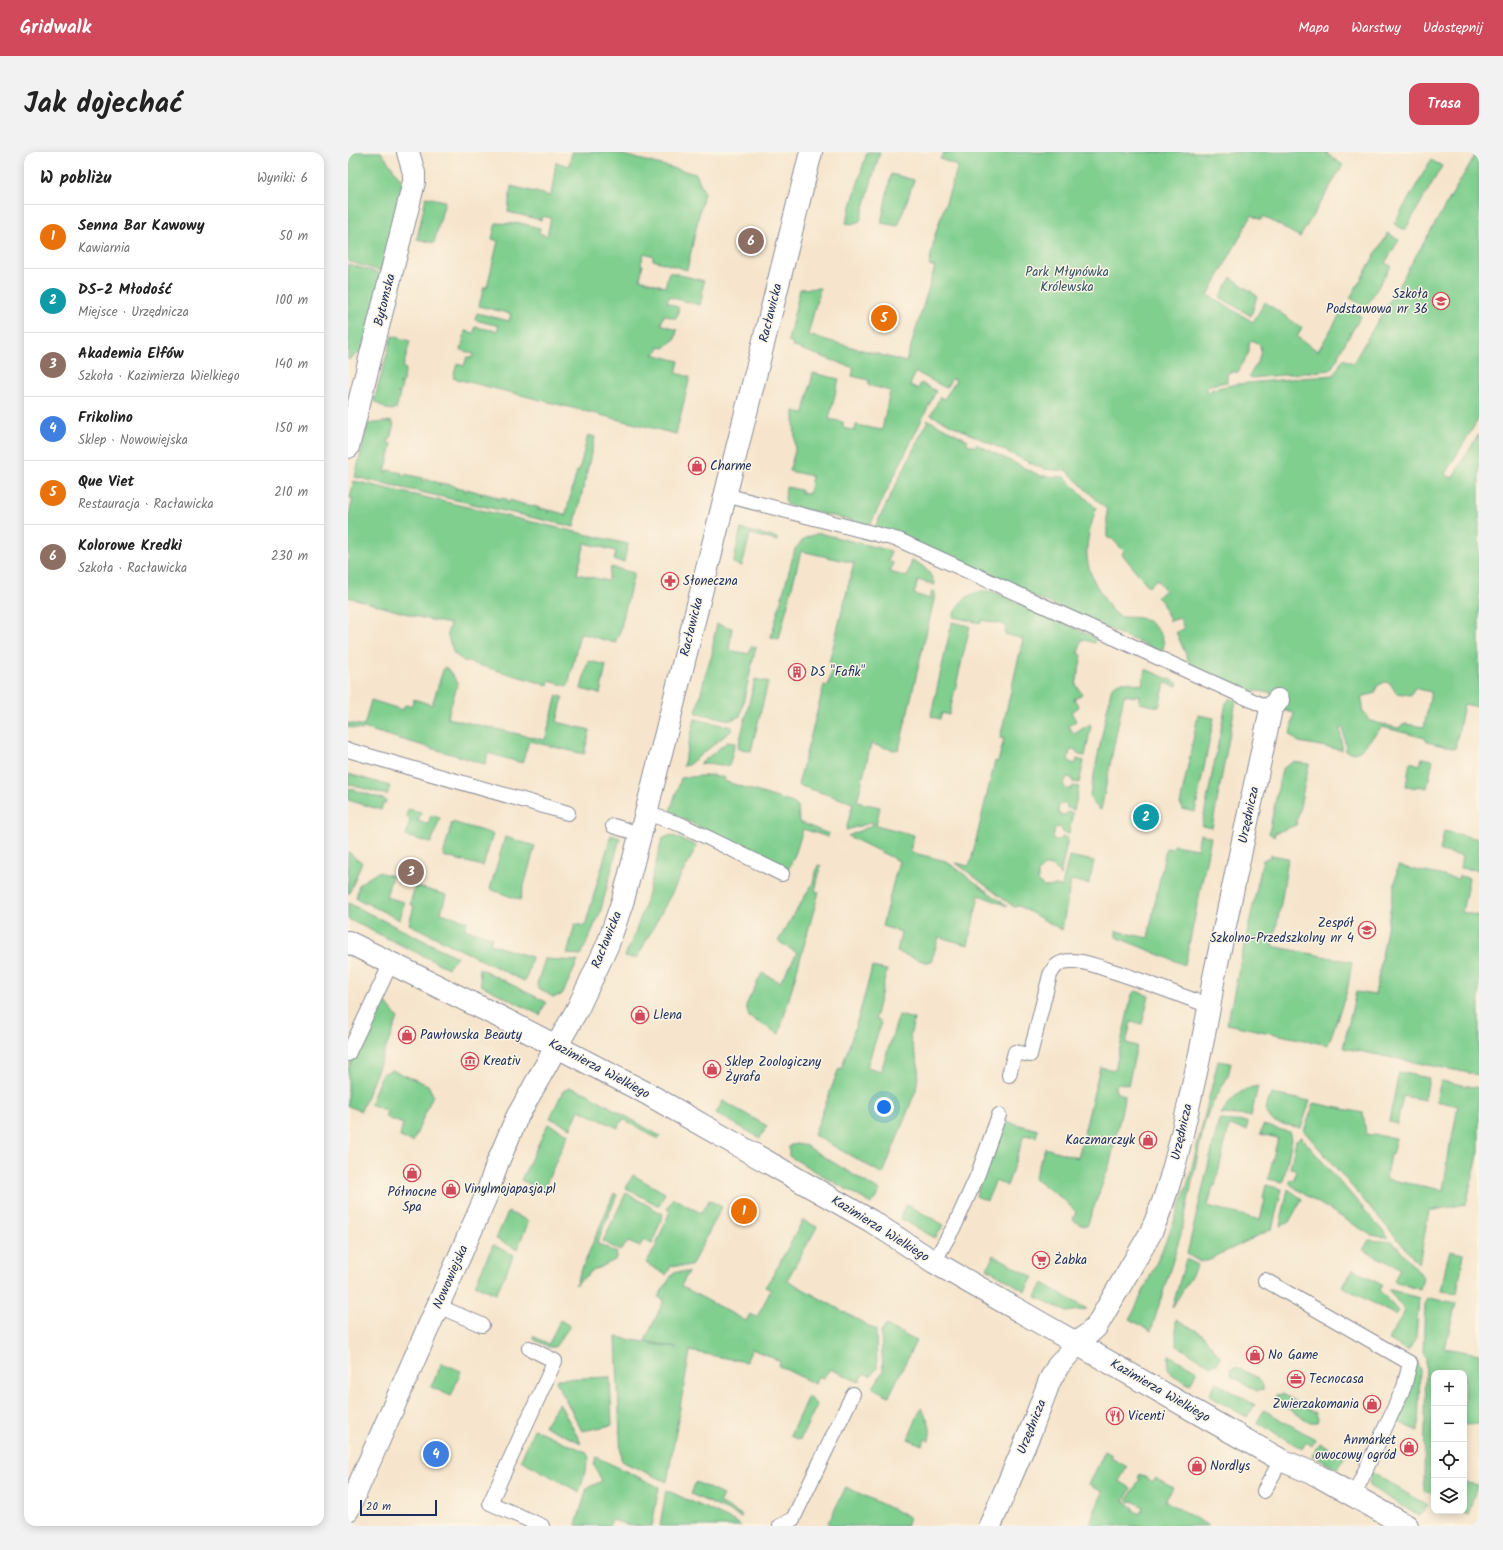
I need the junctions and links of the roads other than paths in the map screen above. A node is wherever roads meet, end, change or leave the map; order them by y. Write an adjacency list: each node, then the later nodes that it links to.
1 (408, 152): 3 (street, Bytomska)
2 (811, 152): 4 (street, Racławicka)
3 (348, 447)
4 (725, 495): 5 (lane); 8 (street, Racławicka)
5 (1274, 704): 14 (street, Urzędnicza)
6 (348, 750): 7 (lane)
7 (568, 813)
8 (646, 813): 10 (street, Racławicka); 11 (lane)
9 (613, 826): 10 (lane)
10 (640, 834): 15 (street, Racławicka)
11 (782, 874)
12 (348, 942): 13 (street, Kazimierza Wielkiego)
13 (391, 963): 15 (street, Kazimierza Wielkiego); 16 (lane)
14 (1210, 1006): 17 (lane); 23 (street, Urzędnicza)
15 (557, 1047): 19 (street, Kazimierza Wielkiego); 21 (street, Nowowiejska)
16 (348, 1054)
17 (1009, 1074)
18 (999, 1115): 19 (lane)
19 (934, 1262): 23 (street, Kazimierza Wielkiego)
20 (1265, 1280): 28 (lane)
21 (438, 1306): 22 (lane); 29 (street, Nowowiejska)
22 (482, 1325)
23 (1078, 1344): 26 (street, Kazimierza Wielkiego); 32 (street, Urzędnicza)
24 (529, 1348): 30 (lane)
25 (853, 1394): 31 (lane)
26 (1281, 1460): 27 (lane); 28 (street, Kazimierza Wielkiego)
27 (1264, 1491)
28 (1354, 1495): 33 (street, Kazimierza Wielkiego)
29 (348, 1510)
30 (542, 1526)
31 (780, 1526)
32 (990, 1526)
33 (1407, 1526)

